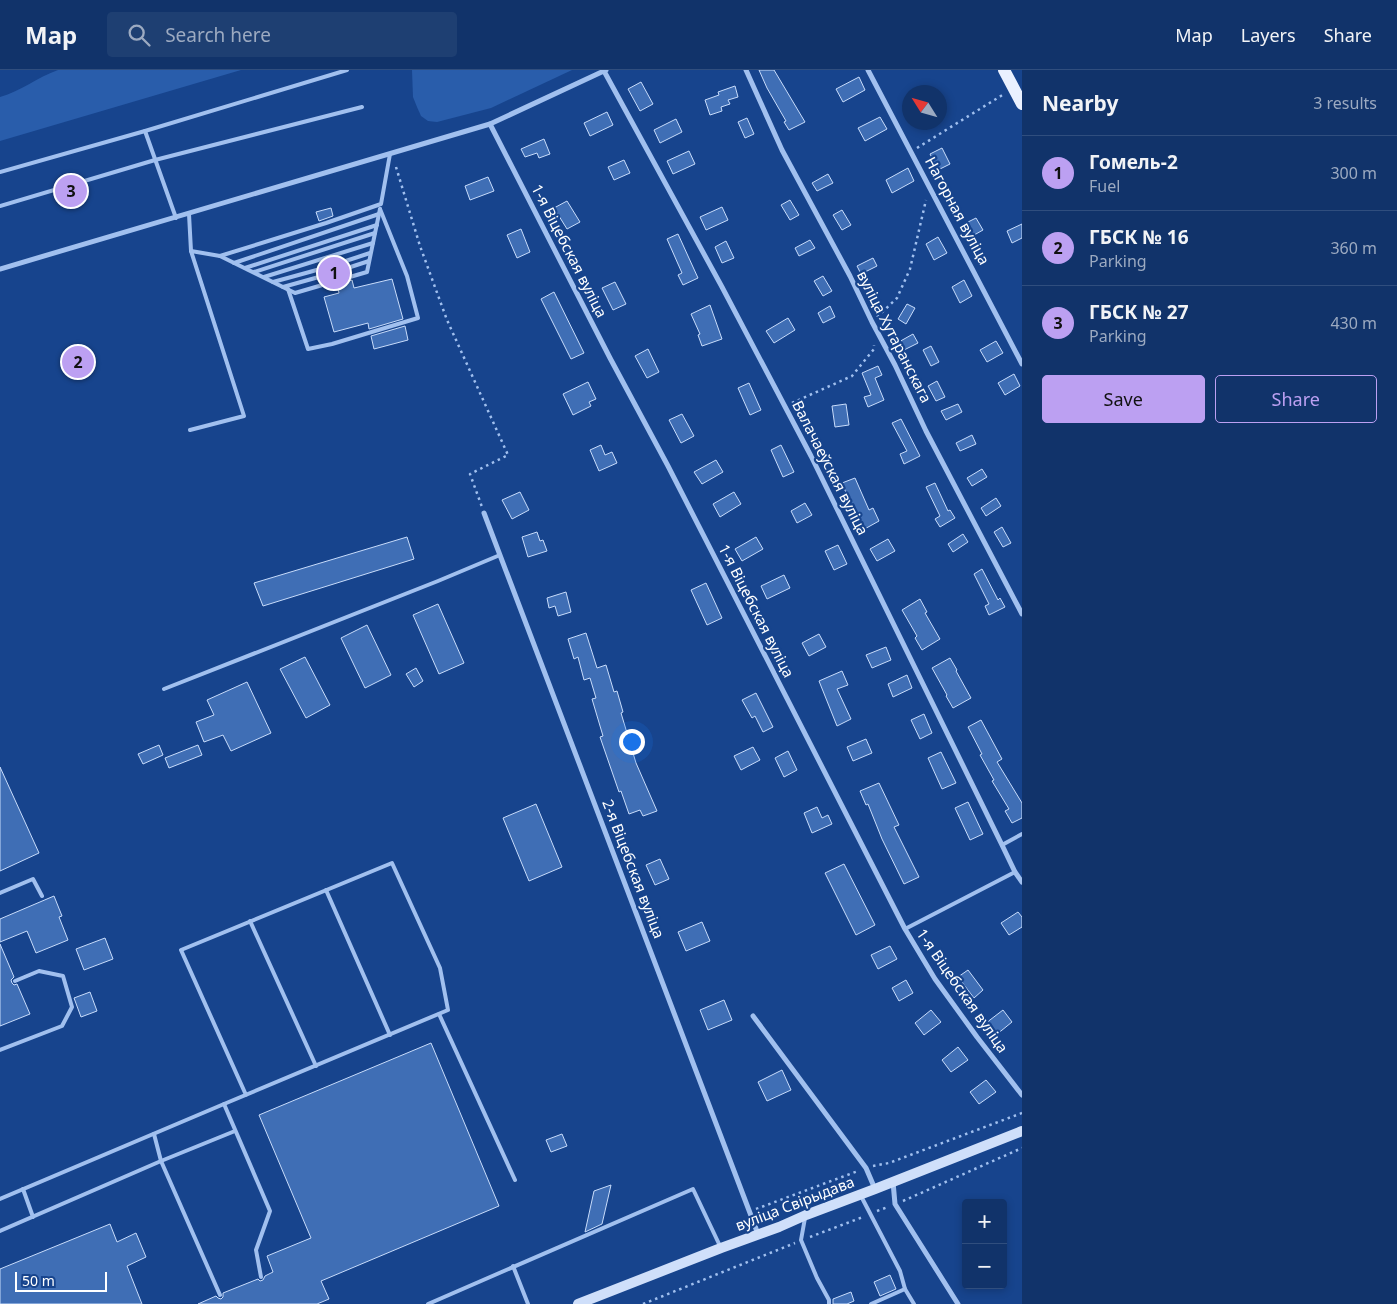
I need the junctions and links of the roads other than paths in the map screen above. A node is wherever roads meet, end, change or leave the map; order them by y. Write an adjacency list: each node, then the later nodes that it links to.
1 (347, 70): 9 (lane)
2 (746, 70): 37 (street, вуліца Хутаранскага)
3 (868, 70): 33 (street, Нагорная вуліца)
4 (1004, 70): 6 (main road)
5 (605, 71): 8 (street); 40 (street, Валачаеўская вуліца)
6 (1022, 104)
7 (362, 107): 11 (lane)
8 (490, 124): 10 (street); 47 (street, 1-я Віцебская вуліца)
9 (145, 131): 11 (lane); 12 (lane)
10 (391, 154): 14 (lane); 15 (street)
11 (156, 160): 13 (lane); 17 (lane)
12 (0, 172)
13 (0, 206)
14 (381, 207): 16 (lane); 23 (lane); 32 (lane)
15 (189, 214): 17 (street); 21 (lane)
16 (379, 214): 18 (lane); 25 (lane)
17 (176, 218): 27 (street)
18 (377, 225): 19 (lane); 26 (lane)
19 (375, 233): 20 (lane); 28 (lane)
20 (373, 243): 22 (lane); 29 (lane)
21 (191, 250): 23 (lane); 34 (lane)
22 (370, 253): 24 (lane); 30 (lane)
23 (220, 256): 25 (lane)
24 (369, 261): 31 (lane); 32 (lane)
25 (234, 263): 26 (lane)
26 (245, 268): 28 (lane)
27 (0, 269)
28 (254, 272): 29 (lane)
29 (264, 277): 30 (lane)
30 (273, 282): 31 (lane)
31 (283, 287): 32 (lane)
32 (288, 289)
33 (1022, 364)
34 (190, 430)
35 (484, 513): 36 (street, 2-я Віцебская вуліца)
36 (500, 555): 38 (lane); 70 (street, 2-я Віцебская вуліца)
37 (1022, 614)
38 (164, 689)
39 (1022, 834): 40 (lane)
40 (1002, 845): 41 (street, Валачаеўская вуліца)
41 (1015, 872): 42 (street, Валачаеўская вуліца); 47 (lane)
42 (1022, 882)
43 (326, 890): 46 (lane); 49 (lane); 51 (lane)
44 (0, 893): 45 (lane)
45 (42, 896)
46 (250, 921): 53 (lane); 54 (lane)
47 (904, 929): 55 (street, 1-я Віцебская вуліца)
48 (15, 980): 52 (lane)
49 (439, 1014): 51 (lane); 61 (lane)
50 (753, 1016): 64 (street)
51 (390, 1035): 53 (lane)
52 (0, 1050)
53 (316, 1066): 54 (lane)
54 (246, 1095): 56 (lane)
55 (1022, 1095)
56 (224, 1104): 58 (lane); 59 (lane)
57 (1022, 1130): 62 (main road, вуліца Свірыдава)
58 (236, 1131): 60 (lane); 73 (lane)
59 (154, 1134): 60 (lane); 63 (lane)
60 (161, 1161): 68 (lane); 75 (lane)
61 (515, 1180)
62 (893, 1182): 64 (main road, вуліца Свірыдава); 82 (street)
63 (23, 1189): 66 (lane); 68 (lane)
64 (875, 1189): 65 (main road, вуліца Свірыдава)
65 (860, 1194): 67 (main road, вуліца Свірыдава); 74 (lane)
66 (0, 1199)
67 (806, 1215): 70 (main road, вуліца Свірыдава); 79 (lane)
68 (33, 1217): 69 (lane)
69 (0, 1231)
70 (758, 1234): 71 (main road, вуліца Свірыдава)
71 (721, 1248): 72 (lane); 78 (main road, вуліца Свірыдава)
72 (513, 1266): 76 (lane); 77 (lane)
73 (260, 1278)
74 (905, 1289): 80 (lane); 81 (lane)
75 (220, 1295)
76 (428, 1304)
77 (528, 1304)
78 (578, 1304)
79 (829, 1304)
80 (871, 1304)
81 (914, 1304)
82 (958, 1304)

